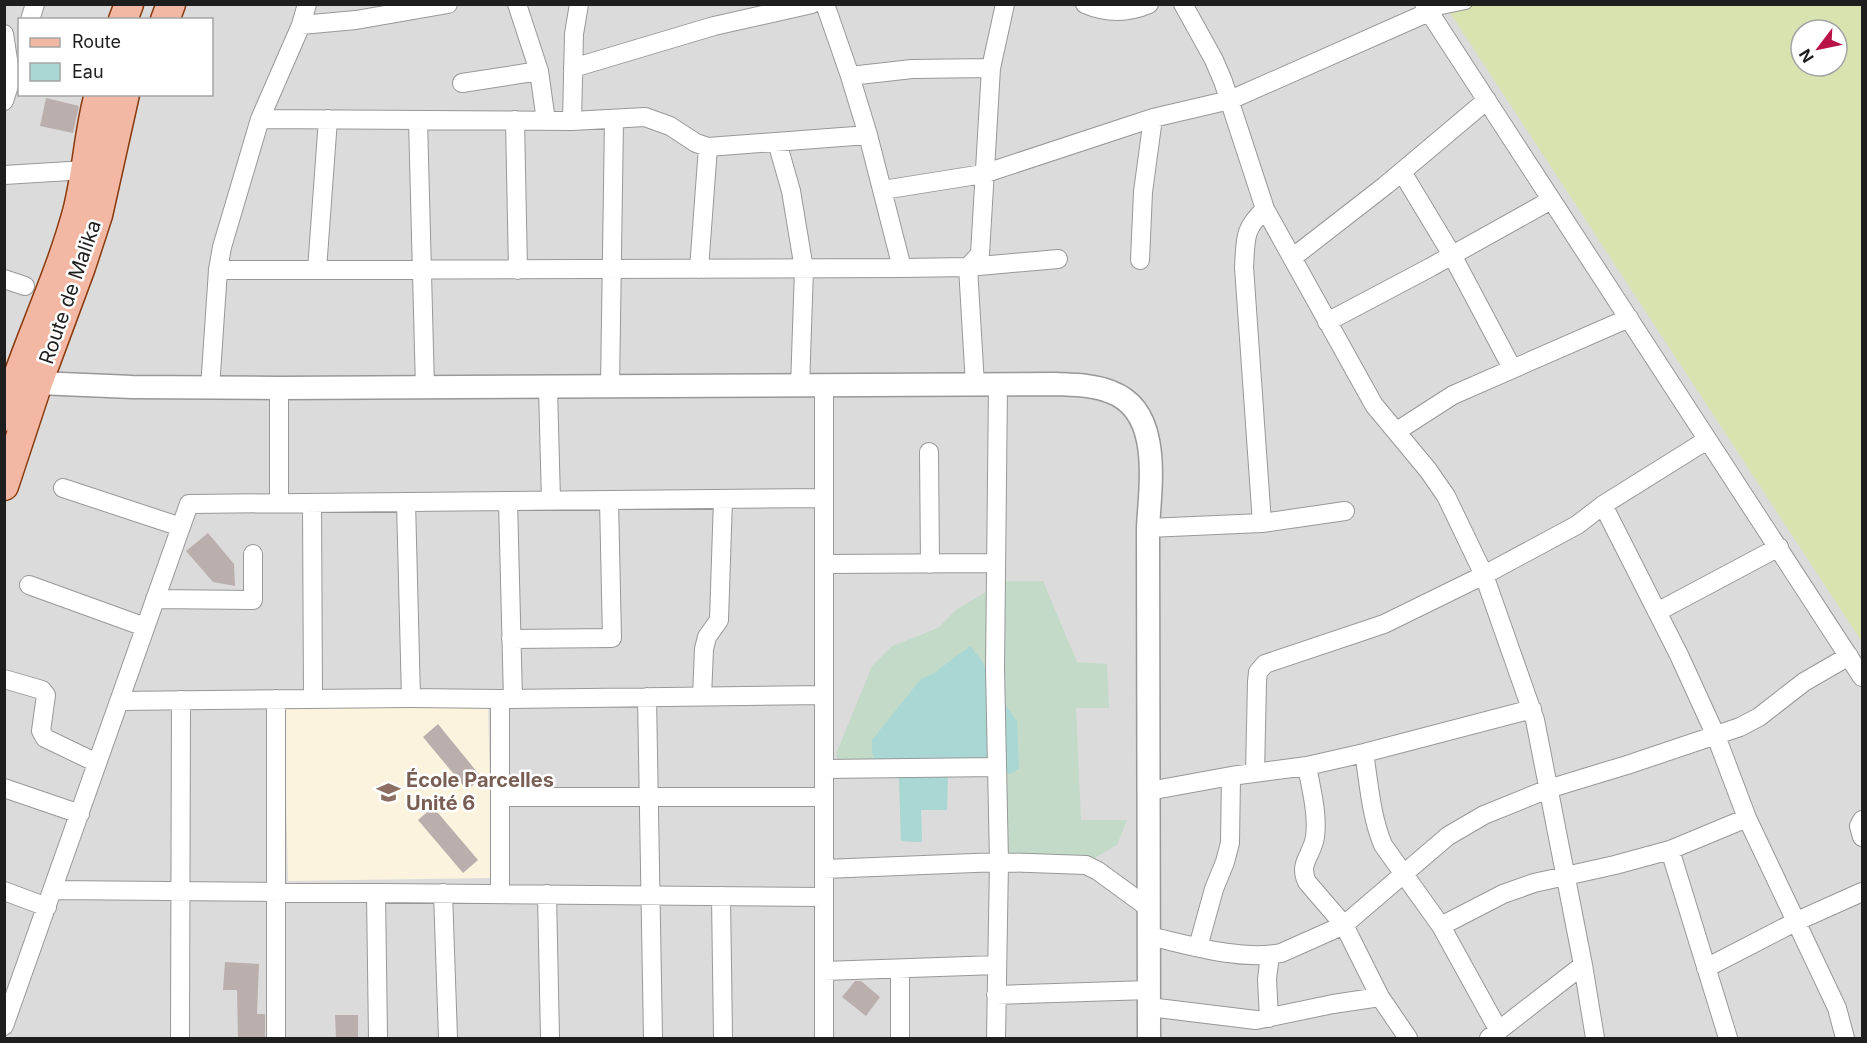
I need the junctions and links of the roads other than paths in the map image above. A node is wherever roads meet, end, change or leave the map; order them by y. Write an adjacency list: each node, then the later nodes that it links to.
1 (171, 4): 15 (main road)
2 (307, 4): 16 (street)
3 (447, 4): 14 (street)
4 (517, 4): 20 (street)
5 (579, 4): 18 (street)
6 (812, 4): 18 (street)
7 (825, 4): 21 (street)
8 (1005, 4): 19 (street)
9 (1085, 4): 10 (street)
10 (1149, 4)
11 (1183, 4): 25 (street)
12 (1467, 4): 13 (lane)
13 (1427, 8): 25 (street); 26 (street)
14 (355, 12): 16 (street)
15 (133, 14)
16 (301, 25): 29 (street)
17 (5, 42): 22 (street)
18 (573, 68): 35 (street)
19 (991, 68): 21 (street); 41 (street)
20 (539, 71): 23 (street); 34 (street)
21 (850, 76): 36 (street)
22 (8, 79): 27 (street)
23 (462, 83)
24 (110, 99): 39 (main road, Route de Malika); 64 (main road, Route de Malika)
25 (1230, 100): 28 (street); 45 (street)
26 (1486, 100): 40 (street); 44 (street)
27 (4, 101)
28 (1153, 118): 41 (street); 49 (street)
29 (260, 119): 30 (street); 55 (street)
30 (328, 119): 31 (street); 56 (street)
31 (418, 120): 32 (street); 57 (street)
32 (515, 120): 34 (street); 58 (street)
33 (614, 120): 35 (street); 38 (street); 52 (street)
34 (546, 121): 35 (street)
35 (572, 121)
36 (868, 135): 37 (street); 43 (street)
37 (777, 142): 38 (street); 54 (street)
38 (708, 147): 53 (street)
39 (86, 170): 42 (street); 64 (main road, Route de Malika)
40 (1402, 172): 46 (street); 47 (street)
41 (983, 174): 43 (street); 50 (street)
42 (4, 175)
43 (883, 190): 51 (street)
44 (1551, 200): 46 (street); 61 (street)
45 (1266, 209): 47 (street); 90 (street)
46 (1452, 255): 62 (street); 63 (street)
47 (1292, 258): 62 (street)
48 (1058, 259): 50 (street)
49 (1140, 260)
50 (968, 267): 51 (street); 65 (street)
51 (902, 268): 54 (street)
52 (612, 269): 53 (street); 58 (street); 67 (street)
53 (699, 269): 54 (street)
54 (804, 269): 68 (street)
55 (218, 270): 56 (street); 70 (street)
56 (317, 270): 57 (street)
57 (422, 270): 58 (street); 72 (street)
58 (518, 270)
59 (4, 279): 60 (street)
60 (25, 286)
61 (1629, 318): 63 (street); 76 (street)
62 (1327, 322): 75 (street)
63 (1512, 368): 75 (street)
64 (19, 383): 70 (street); 74 (main road, Route de Malika); 78 (main road, Route de Malika)
65 (975, 385): 66 (street); 69 (street)
66 (998, 385): 92 (street); 95 (street)
67 (610, 387): 68 (street); 73 (street)
68 (800, 387): 69 (street)
69 (824, 387): 80 (street)
70 (210, 388): 71 (street)
71 (279, 388): 72 (street); 86 (street)
72 (425, 388): 73 (street)
73 (548, 388): 84 (street)
74 (4, 417)
75 (1397, 431): 98 (street)
76 (1707, 440): 88 (street); 93 (street)
77 (929, 452): 97 (street)
78 (4, 486)
79 (63, 488): 91 (street)
80 (824, 498): 81 (street); 96 (street)
81 (723, 499): 82 (street); 109 (street)
82 (609, 500): 84 (street); 103 (street)
83 (508, 501): 84 (street); 85 (street); 103 (street)
84 (551, 501)
85 (406, 502): 87 (street); 110 (street)
86 (279, 503): 87 (street); 91 (street)
87 (312, 503): 112 (street)
88 (1603, 505): 98 (street); 101 (street)
89 (1345, 511): 90 (street)
90 (1262, 523): 92 (street)
91 (181, 527): 100 (street)
92 (1148, 528): 127 (street)
93 (1779, 547): 101 (street); 104 (street)
94 (253, 554): 100 (street)
95 (996, 563): 97 (street); 121 (street)
96 (824, 564): 97 (street); 107 (street)
97 (930, 564)
98 (1484, 575): 116 (street); 123 (street)
99 (29, 585): 102 (street)
100 (155, 599): 102 (street)
101 (1658, 612): 117 (street)
102 (146, 627): 115 (street)
103 (512, 639): 113 (street)
104 (1849, 656): 105 (street); 117 (street)
105 (1863, 677)
106 (4, 679): 119 (street)
107 (824, 695): 109 (street); 122 (street)
108 (647, 697): 109 (street); 113 (street); 129 (street)
109 (702, 697)
110 (411, 698): 112 (street); 113 (street)
111 (276, 699): 112 (street); 114 (street); 142 (street)
112 (313, 699)
113 (507, 699): 128 (street)
114 (181, 700): 115 (street); 141 (street)
115 (119, 701): 119 (street)
116 (1532, 709): 118 (street); 126 (street)
117 (1716, 736): 126 (street); 132 (street)
118 (1364, 753): 120 (street); 138 (street)
119 (97, 764): 131 (street)
120 (1307, 766): 123 (street); 154 (street)
121 (997, 767): 122 (street); 136 (street)
122 (824, 768): 130 (street)
123 (1255, 773): 124 (street)
124 (1231, 776): 127 (street); 157 (street)
125 (4, 788): 131 (street)
126 (1548, 789): 138 (street); 139 (street)
127 (1149, 791): 152 (street)
128 (500, 797): 129 (street); 146 (street)
129 (649, 797): 130 (street); 148 (street)
130 (824, 797): 137 (street)
131 (80, 814): 151 (street)
132 (1747, 818): 135 (street); 153 (street)
133 (1863, 820): 134 (street)
134 (1863, 837)
135 (1670, 850): 139 (street); 161 (street)
136 (999, 862): 137 (street); 152 (street); 160 (street)
137 (824, 869): 150 (street)
138 (1405, 875): 154 (street); 155 (street)
139 (1566, 877): 155 (street); 159 (street)
140 (4, 891): 151 (street)
141 (180, 891): 142 (street); 151 (street); 171 (street)
142 (275, 892): 144 (street); 172 (street)
143 (1863, 892): 153 (street)
144 (376, 893): 145 (street); 173 (street)
145 (443, 893): 146 (street); 174 (street)
146 (500, 894): 147 (street)
147 (547, 894): 148 (street); 175 (street)
148 (651, 895): 149 (street); 176 (street)
149 (721, 896): 150 (street); 177 (street)
150 (824, 897): 163 (street)
151 (50, 898): 166 (street)
152 (1150, 909): 156 (street)
153 (1795, 922): 161 (street); 185 (street)
154 (1344, 925): 158 (street); 165 (street)
155 (1441, 927): 170 (street)
156 (1149, 936): 157 (street); 167 (street)
157 (1198, 947): 158 (street)
158 (1270, 955): 168 (street)
159 (1583, 964): 170 (street); 183 (street)
160 (997, 965): 162 (street); 164 (street)
161 (1706, 968): 184 (street)
162 (900, 969): 163 (street); 179 (street)
163 (824, 971): 178 (street)
164 (996, 995): 167 (street); 180 (street)
165 (1380, 997): 168 (street); 182 (street)
166 (9, 998): 169 (street)
167 (1149, 998): 168 (street); 181 (street)
168 (1269, 1018)
169 (4, 1026)
170 (1494, 1035)
171 (180, 1038)
172 (276, 1038)
173 (378, 1038)
174 (448, 1038)
175 (549, 1038)
176 (653, 1038)
177 (723, 1038)
178 (824, 1038)
179 (900, 1038)
180 (996, 1038)
181 (1149, 1038)
182 (1408, 1038)
183 (1595, 1038)
184 (1728, 1038)
185 (1845, 1038)

